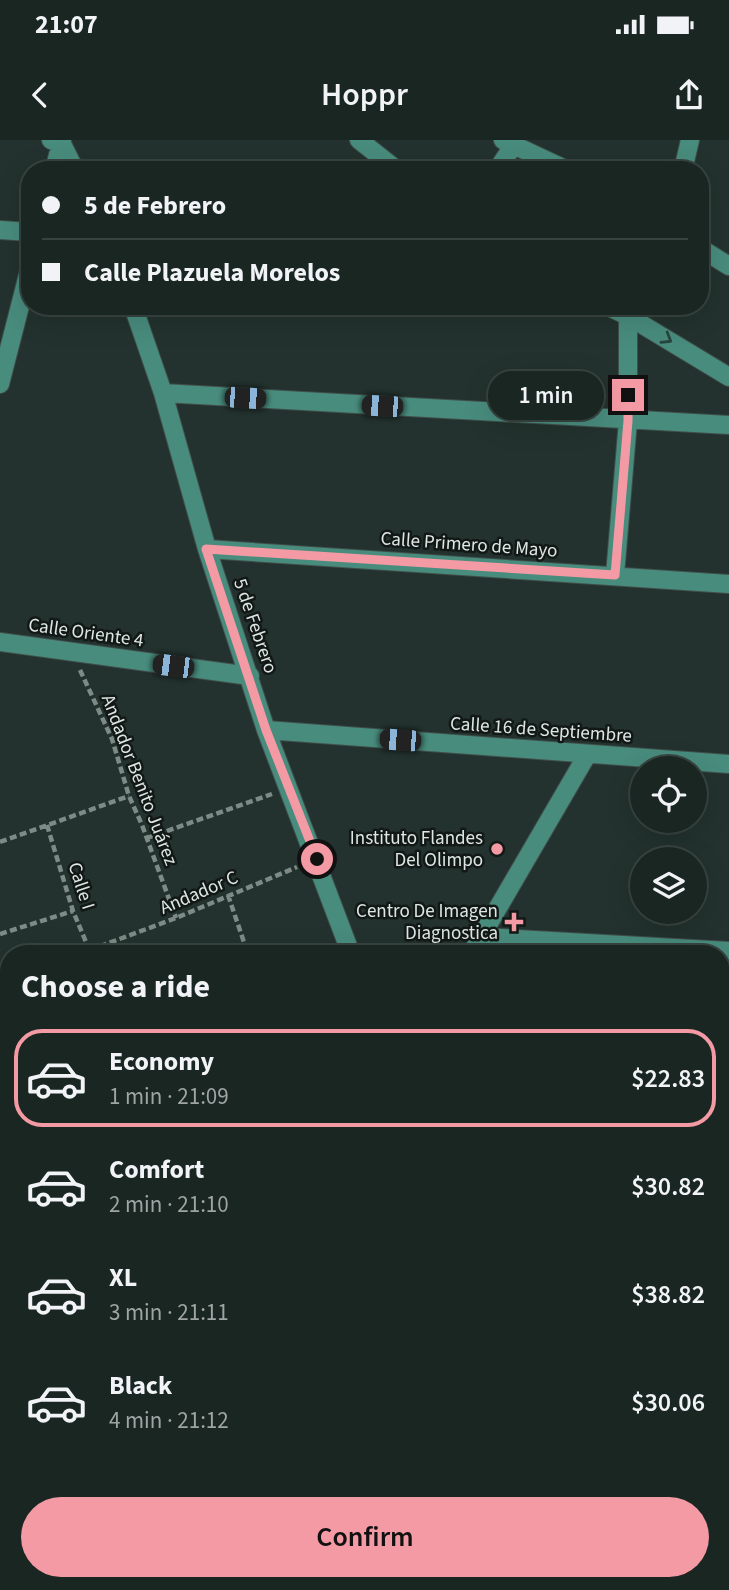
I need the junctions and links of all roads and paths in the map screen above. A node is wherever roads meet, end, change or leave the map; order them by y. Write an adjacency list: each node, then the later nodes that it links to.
1 (359, 140): 7 (street)
2 (690, 140): 10 (street)
3 (58, 141): 5 (street); 6 (street)
4 (508, 143): 8 (street); 9 (street)
5 (55, 161)
6 (70, 161)
7 (386, 161)
8 (501, 161)
9 (547, 161)
10 (685, 161)
11 (0, 230): 12 (street)
12 (21, 231)
13 (709, 254): 14 (street)
14 (729, 266)
15 (21, 300): 18 (street)
16 (136, 315): 20 (street, 5 de Febrero)
17 (628, 316): 19 (street, one-way to 19); 21 (street)
18 (1, 373)
19 (729, 377)
20 (163, 393): 21 (street); 23 (street, 5 de Febrero)
21 (628, 421): 22 (street); 24 (street)
22 (729, 425)
23 (206, 549): 24 (street, Calle Primero de Mayo); 28 (street, 5 de Febrero)
24 (615, 575): 25 (street, Calle Primero de Mayo)
25 (729, 584)
26 (0, 642): 27 (street, Calle Oriente 4)
27 (72, 653): 28 (street, Calle Oriente 4); 33 (path, Andador Benito Juárez)
28 (250, 676): 29 (street, 5 de Febrero)
29 (266, 730): 30 (street, Calle 16 de Septiembre); 32 (street, 5 de Febrero)
30 (587, 755): 31 (street, Calle 16 de Septiembre); 42 (street)
31 (729, 764)
32 (289, 788): 35 (path); 37 (street, 5 de Febrero)
33 (129, 796): 34 (path); 35 (path, Andador Benito Juárez)
34 (47, 825): 36 (path); 39 (path, Calle I)
35 (147, 838): 40 (path, Andador Benito Juárez)
36 (0, 842)
37 (317, 859): 38 (path, Andador C); 46 (street, 5 de Febrero)
38 (228, 895): 40 (path, Andador C); 45 (path)
39 (73, 911): 41 (path); 43 (path, Calle I)
40 (176, 918): 44 (path, Andador C)
41 (0, 934)
42 (482, 937): 47 (street); 48 (street)
43 (88, 945)
44 (108, 945)
45 (245, 945)
46 (348, 945)
47 (477, 945)
48 (587, 945)

